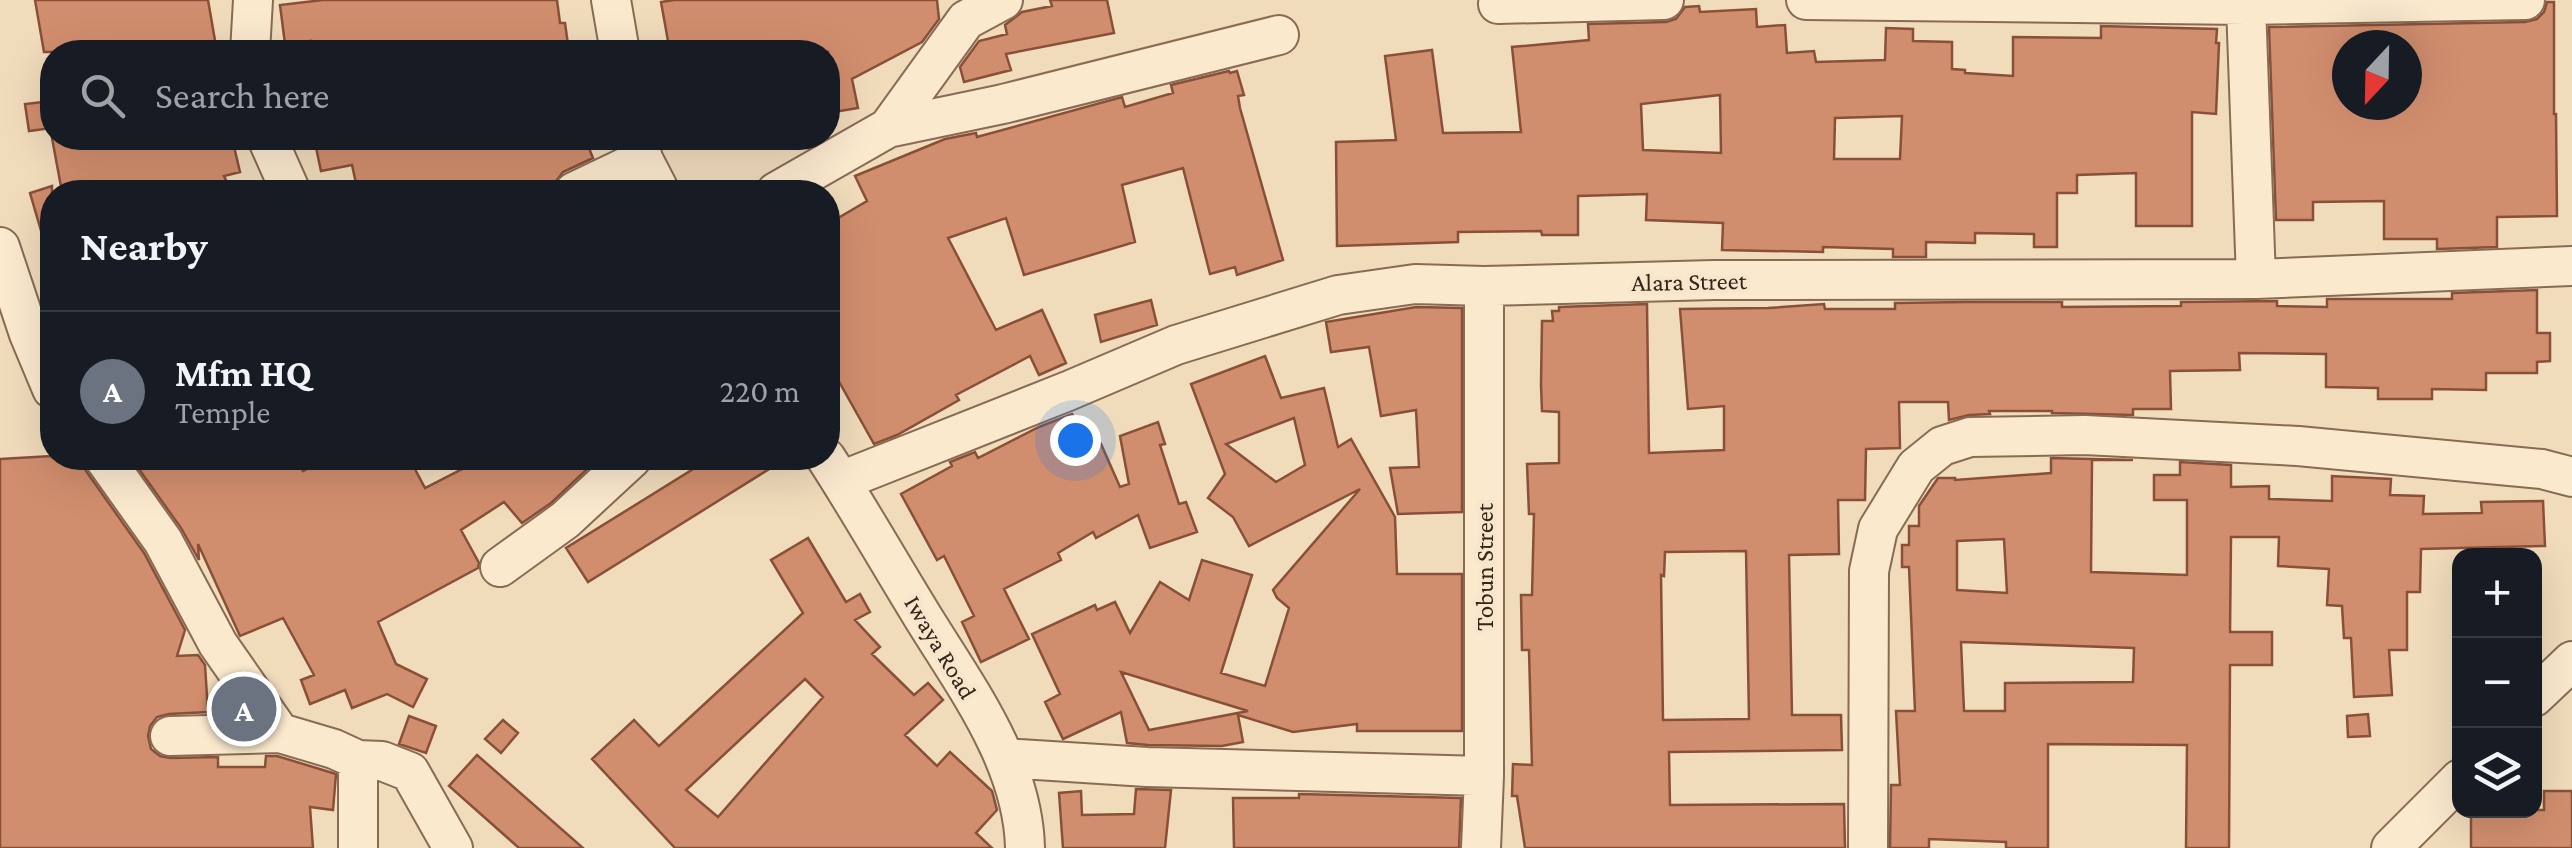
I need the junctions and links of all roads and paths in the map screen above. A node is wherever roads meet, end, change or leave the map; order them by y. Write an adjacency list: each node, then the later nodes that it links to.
1 (253, 0): 11 (street)
2 (611, 0): 12 (street)
3 (1003, 0): 9 (street)
4 (1664, 0): 7 (street)
5 (1806, 0): 8 (street)
6 (2524, 0): 8 (street)
7 (1498, 4)
8 (2246, 5): 23 (street)
9 (966, 10): 13 (street)
10 (1279, 35): 13 (street)
11 (251, 40)
12 (618, 40)
13 (888, 128): 20 (street)
14 (273, 150): 17 (street)
15 (638, 150): 18 (street)
16 (642, 150): 19 (street)
17 (286, 180)
18 (592, 180)
19 (655, 180)
20 (797, 180)
21 (0, 248): 25 (street)
22 (2572, 266): 23 (street, Alara Street)
23 (2256, 279): 24 (street, Alara Street)
24 (1484, 286): 26 (street, Alara Street); 38 (street, Tobun Street)
25 (40, 360)
26 (840, 467)
27 (113, 470): 34 (street)
28 (619, 470): 31 (street)
29 (835, 470): 36 (street, Iwaya Road)
30 (2572, 478): 45 (street)
31 (500, 567)
32 (2572, 661): 33 (street)
33 (2542, 690)
34 (280, 733): 35 (street); 37 (street)
35 (170, 736)
36 (1005, 758): 38 (street); 43 (street, Iwaya Road)
37 (358, 760): 41 (street); 42 (street)
38 (1484, 776): 44 (street, Tobun Street)
39 (2452, 791): 40 (street)
40 (2428, 831): 46 (street)
41 (358, 848)
42 (453, 848)
43 (1025, 848)
44 (1481, 848)
45 (1868, 848)
46 (2392, 848)

